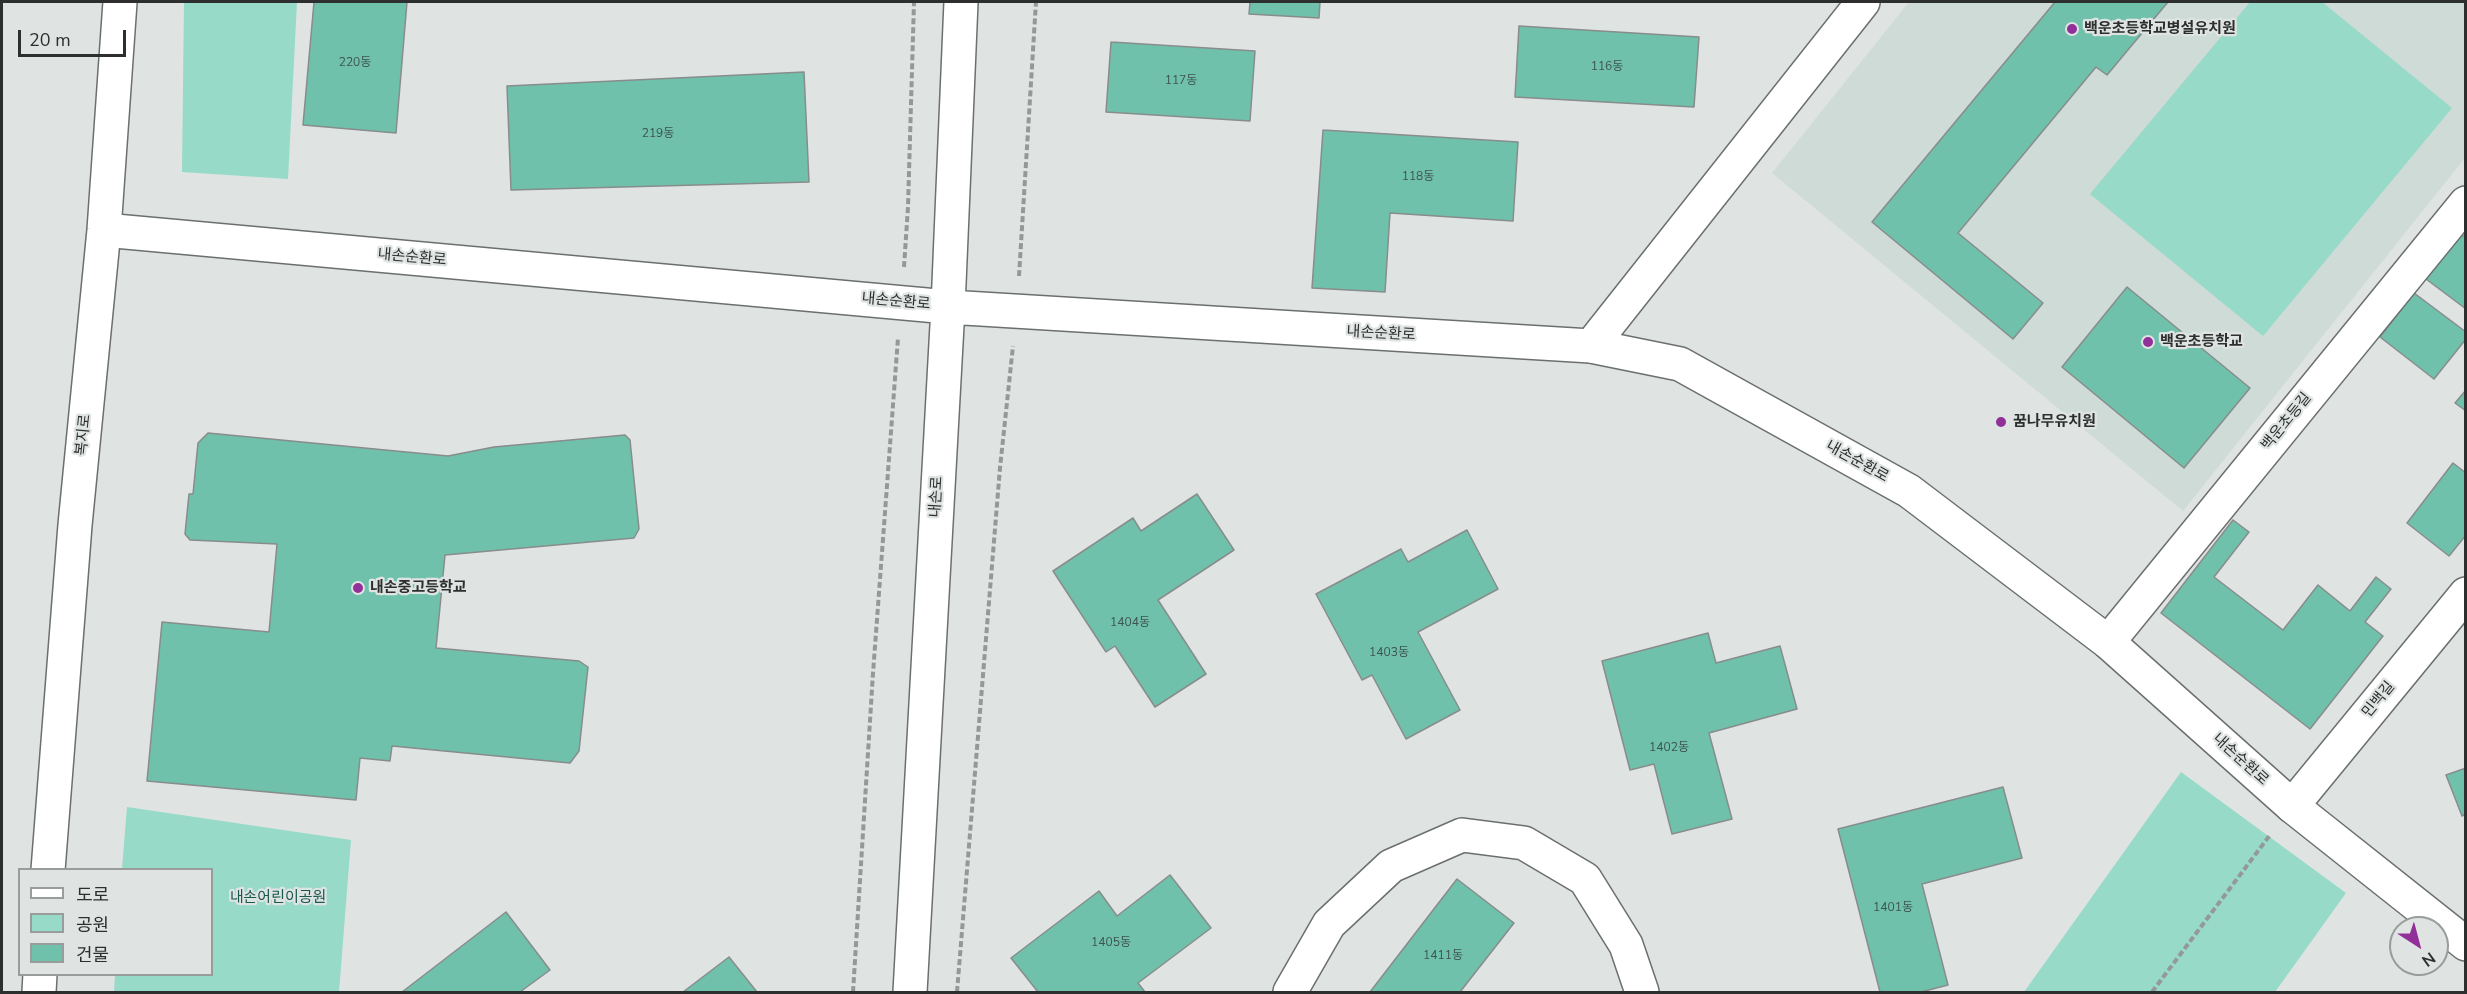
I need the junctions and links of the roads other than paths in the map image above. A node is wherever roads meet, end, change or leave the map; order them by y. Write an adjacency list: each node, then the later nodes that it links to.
1 (120, 2): 5 (street, 복지로)
2 (961, 2): 6 (street, 내손로)
3 (1863, 2): 7 (street)
4 (2466, 203): 9 (street, 백운초등길)
5 (104, 230): 6 (street, 내손순환로); 11 (street, 복지로)
6 (948, 307): 7 (street, 내손순환로); 15 (street, 내손로)
7 (1591, 346): 9 (street, 내손순환로)
8 (2466, 594): 10 (street, 민백길)
9 (2108, 642): 10 (street, 내손순환로)
10 (2292, 806): 12 (street, 내손순환로)
11 (48, 868)
12 (2466, 945)
13 (40, 976): 14 (street)
14 (39, 993)
15 (910, 993)
16 (1290, 993): 17 (street)
17 (1642, 993)

